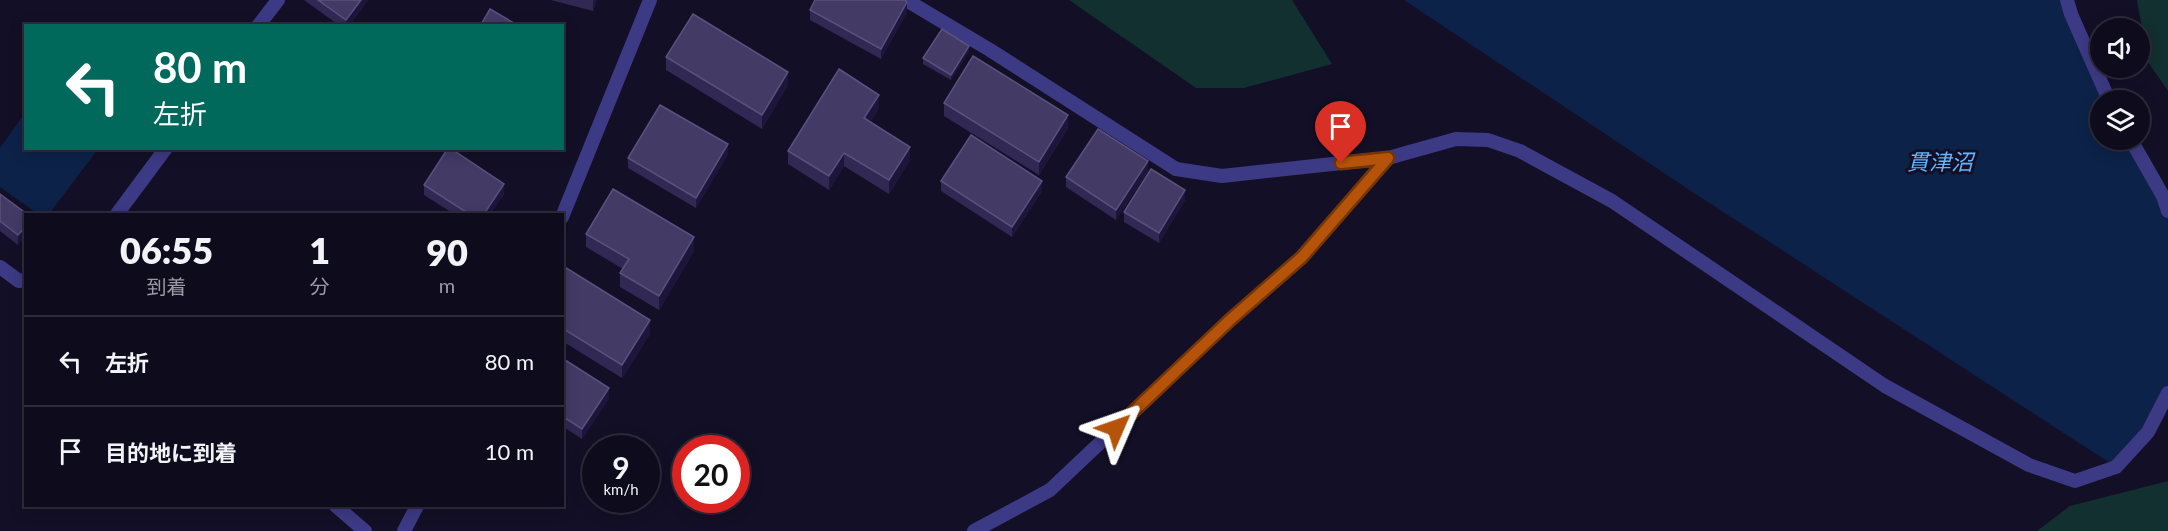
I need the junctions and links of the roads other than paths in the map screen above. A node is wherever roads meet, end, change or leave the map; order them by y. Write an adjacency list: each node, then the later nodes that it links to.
1 (278, 0): 5 (lane)
2 (650, 0): 12 (lane)
3 (906, 0): 9 (lane)
4 (2067, 0): 6 (lane)
5 (260, 24)
6 (2105, 90)
7 (165, 150): 11 (lane)
8 (2137, 150): 10 (lane)
9 (1388, 158): 15 (lane); 20 (lane)
10 (2168, 212)
11 (118, 213)
12 (564, 213)
13 (0, 267): 14 (lane)
14 (24, 280)
15 (2168, 393)
16 (337, 507): 18 (lane)
17 (416, 507): 19 (lane)
18 (365, 531)
19 (404, 531)
20 (974, 531)

